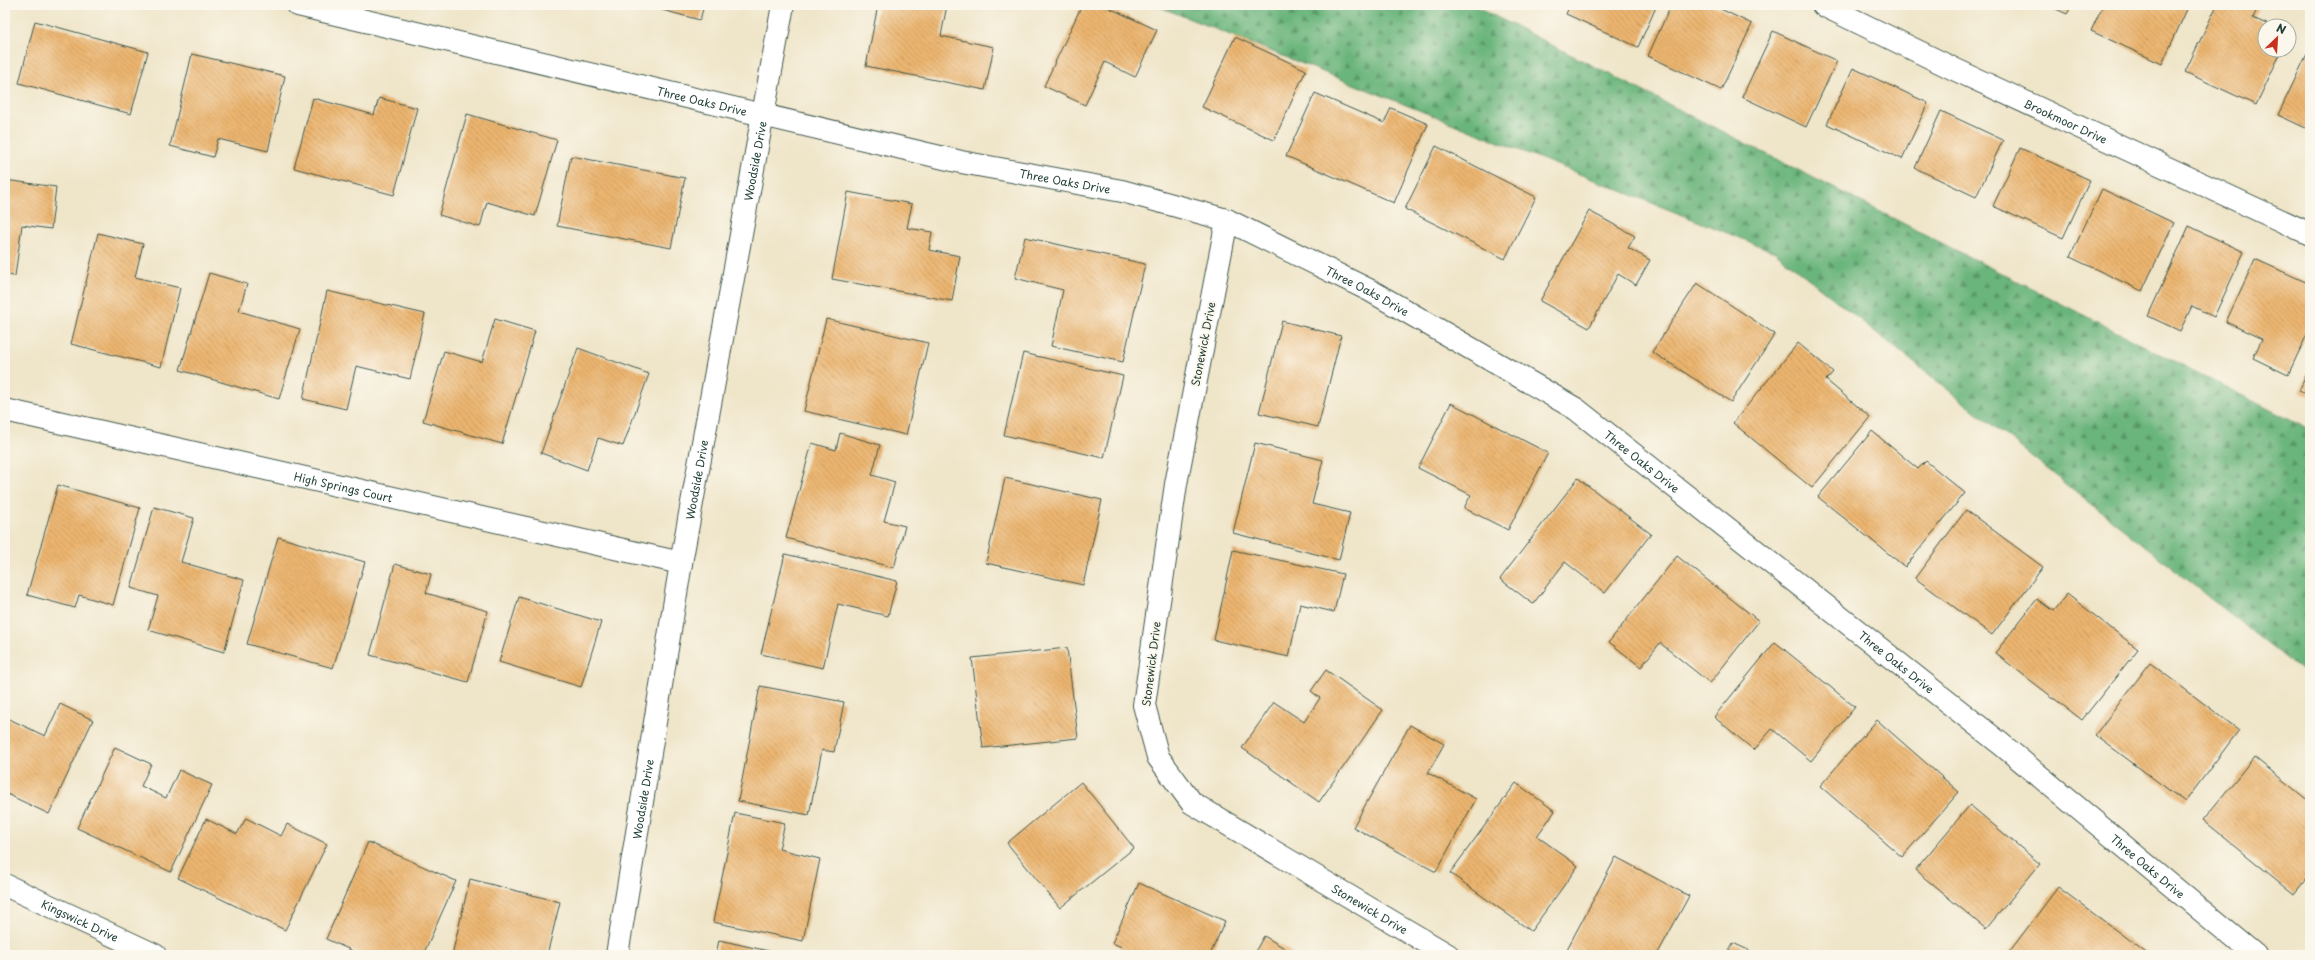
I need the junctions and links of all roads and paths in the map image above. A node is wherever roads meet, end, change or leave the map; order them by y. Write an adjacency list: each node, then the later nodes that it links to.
1 (298, 5): 4 (street, Three Oaks Drive)
2 (783, 5): 4 (street, Woodside Drive)
3 (1823, 5): 6 (street, Brookmoor Drive)
4 (762, 115): 5 (street, Three Oaks Drive); 8 (street, Woodside Drive)
5 (1227, 220): 12 (street, Stonewick Drive); 13 (street, Three Oaks Drive)
6 (2310, 234)
7 (5, 410): 8 (street, High Springs Court)
8 (681, 563): 11 (street, Woodside Drive)
9 (5, 885): 10 (street, Kingswick Drive)
10 (155, 955)
11 (617, 955)
12 (1448, 955)
13 (2255, 955)

